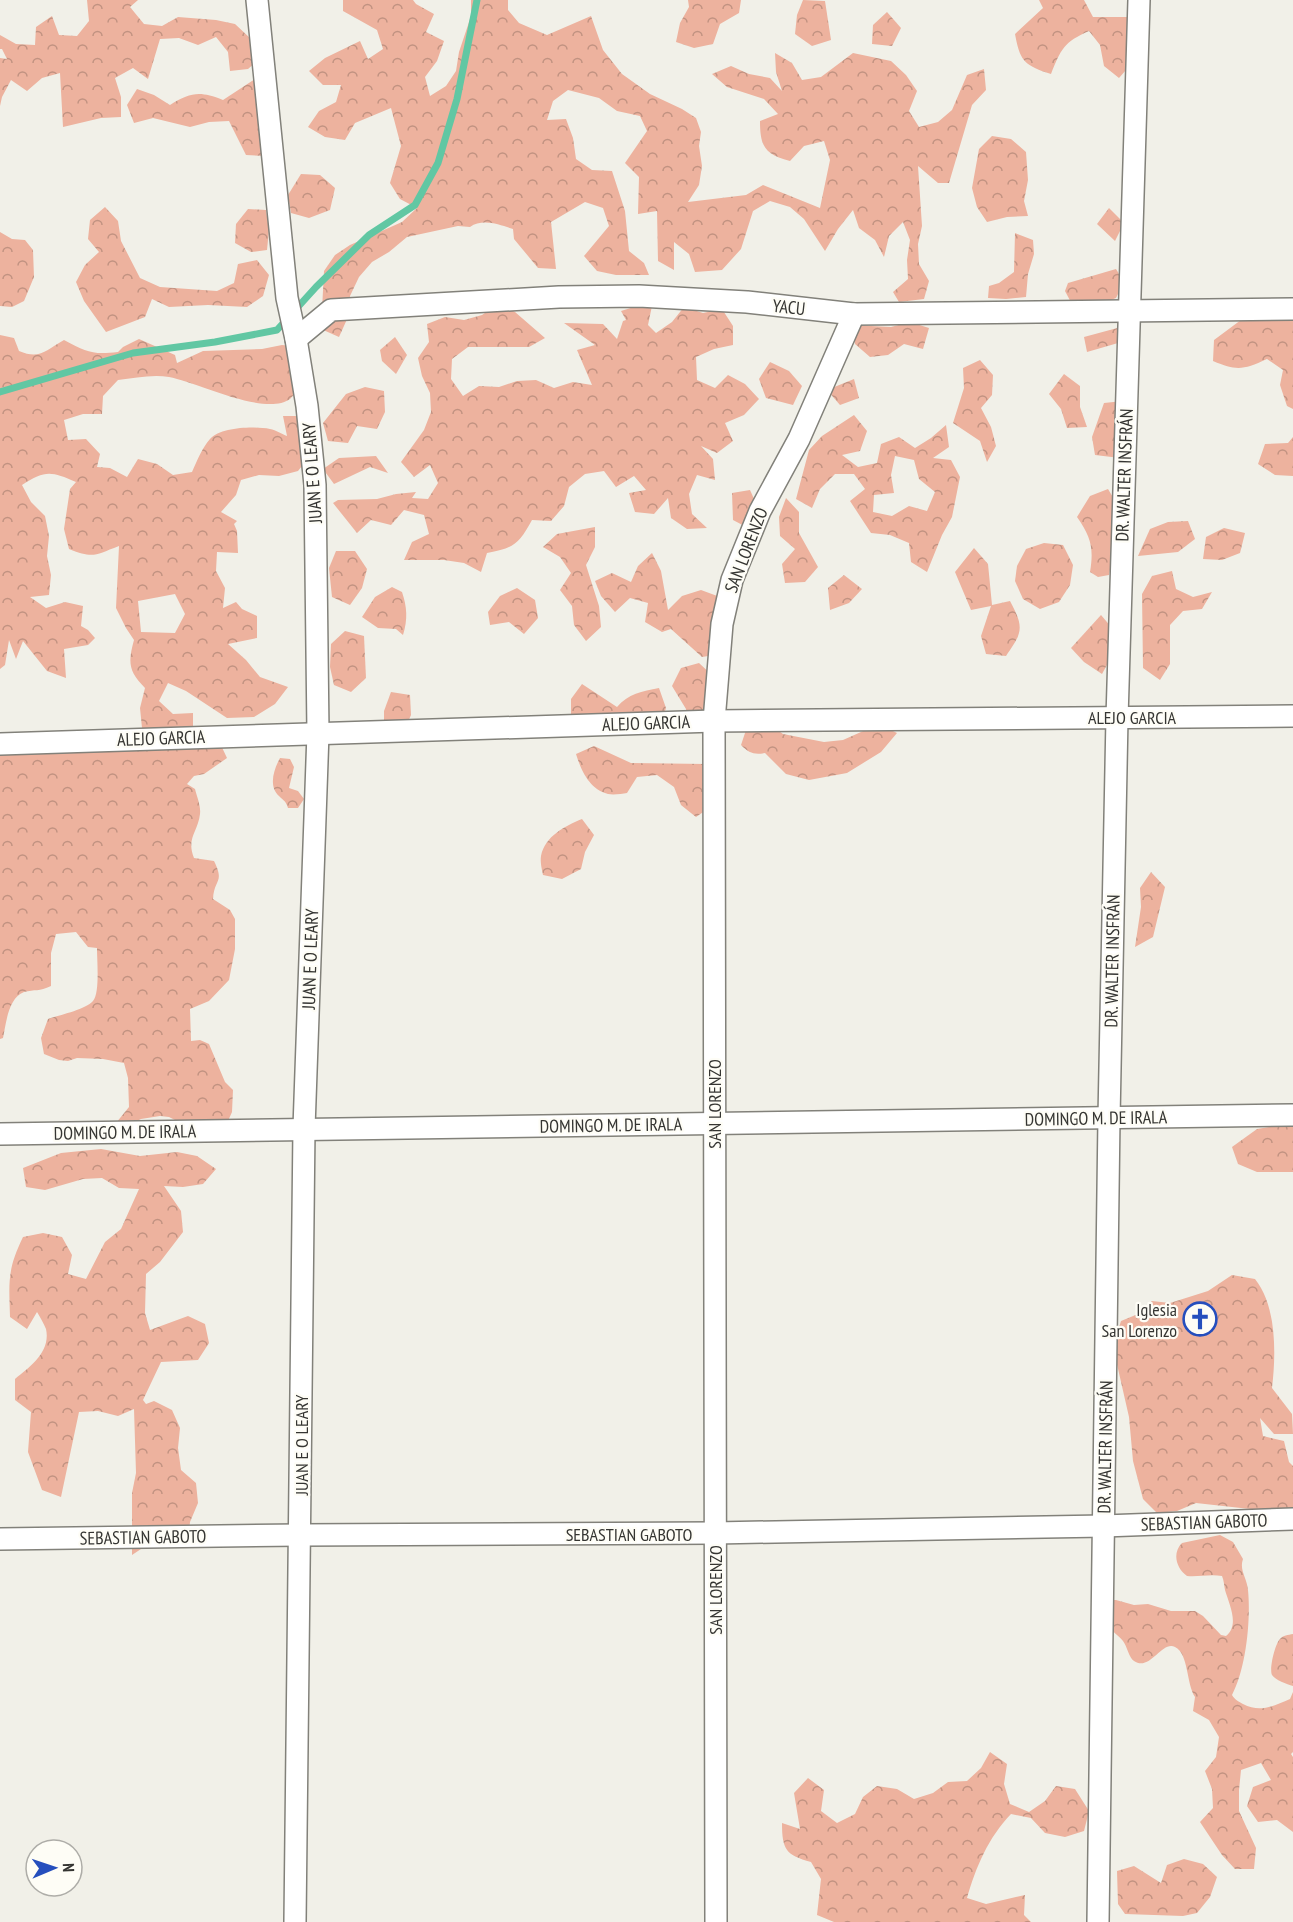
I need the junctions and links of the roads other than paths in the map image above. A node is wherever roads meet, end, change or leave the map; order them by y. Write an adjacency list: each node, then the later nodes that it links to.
1 (257, 0): 6 (street, JUAN E O LEARY)
2 (1139, 0): 4 (street, DR. WALTER INSFRÁN)
3 (1293, 309): 4 (street, YACU)
4 (1129, 311): 5 (street, YACU); 8 (street, DR. WALTER INSFRÁN)
5 (854, 314): 6 (street, YACU); 9 (street, SAN LORENZO)
6 (295, 333): 10 (street, JUAN E O LEARY)
7 (1293, 716): 8 (street, ALEJO GARCIA)
8 (1117, 718): 9 (street, ALEJO GARCIA); 13 (street, DR. WALTER INSFRÁN)
9 (714, 721): 10 (street, ALEJO GARCIA); 14 (street, SAN LORENZO)
10 (318, 733): 11 (street, ALEJO GARCIA); 15 (street, JUAN E O LEARY)
11 (0, 744)
12 (1293, 1115): 13 (street, DOMINGO M. DE IRALA)
13 (1109, 1118): 14 (street, DOMINGO M. DE IRALA); 18 (street, DR. WALTER INSFRÁN)
14 (714, 1124): 15 (street, DOMINGO M. DE IRALA); 19 (street, SAN LORENZO)
15 (304, 1128): 16 (street, DOMINGO M. DE IRALA); 20 (street, JUAN E O LEARY)
16 (0, 1134)
17 (1293, 1519): 18 (street, SEBASTIAN GABOTO)
18 (1104, 1526): 19 (street, SEBASTIAN GABOTO); 24 (street, DR. WALTER INSFRÁN)
19 (715, 1533): 20 (street, SEBASTIAN GABOTO); 23 (street, SAN LORENZO)
20 (300, 1535): 21 (street, SEBASTIAN GABOTO); 22 (street, JUAN E O LEARY)
21 (0, 1539)
22 (295, 1922)
23 (716, 1922)
24 (1098, 1922)

